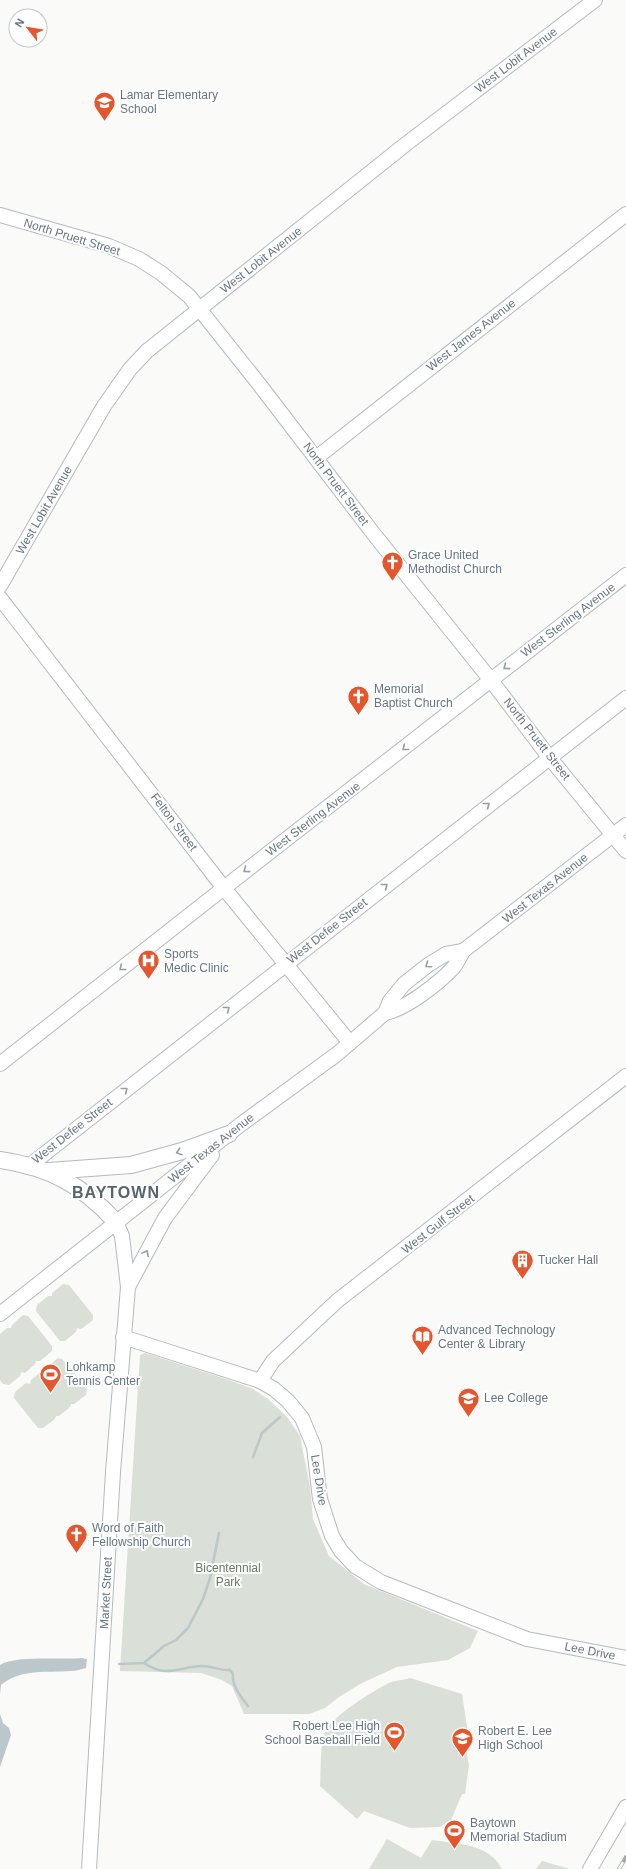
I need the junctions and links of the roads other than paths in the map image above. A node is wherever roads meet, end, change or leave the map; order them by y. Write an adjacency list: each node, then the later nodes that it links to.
1 (595, 0): 4 (main road, West Lobit Avenue)
2 (626, 214): 5 (main road, West James Avenue)
3 (0, 215): 4 (main road, North Pruett Street)
4 (199, 309): 5 (main road, North Pruett Street); 7 (main road, West Lobit Avenue)
5 (316, 458): 9 (main road, North Pruett Street)
6 (626, 575): 9 (main road, West Sterling Avenue, one-way to 9)
7 (0, 586)
8 (0, 598): 15 (main road, Felton Street)
9 (490, 679): 11 (main road, North Pruett Street); 15 (main road, West Sterling Avenue, one-way to 15)
10 (626, 698): 11 (main road, West Defee Street)
11 (549, 757): 13 (main road, North Pruett Street); 16 (main road, West Defee Street, one-way to 11)
12 (626, 825): 13 (main road, West Texas Avenue)
13 (614, 835): 14 (main road, North Pruett Street); 17 (main road, West Texas Avenue)
14 (626, 851)
15 (223, 887): 16 (main road, Felton Street); 18 (main road, West Sterling Avenue, one-way to 18)
16 (285, 964): 17 (main road, Felton Street); 22 (main road, West Defee Street, one-way to 16)
17 (350, 1043): 20 (main road, West Texas Avenue)
18 (0, 1064)
19 (626, 1076): 28 (main road, West Gulf Street)
20 (229, 1134): 23 (main road, one-way to 23); 24 (main road, West Texas Avenue); 25 (main road, one-way to 20)
21 (0, 1160): 22 (main road)
22 (29, 1166): 23 (main road)
23 (49, 1171): 24 (main road)
24 (116, 1222): 25 (main road, Market Street); 26 (main road, West Texas Avenue)
25 (128, 1287): 27 (main road, Market Street)
26 (0, 1314)
27 (123, 1337): 28 (main road, Lee Drive); 31 (main road, Market Street)
28 (260, 1381): 29 (main road, Lee Drive)
29 (626, 1658)
30 (626, 1806): 32 (main road)
31 (89, 1869)
32 (590, 1869)

